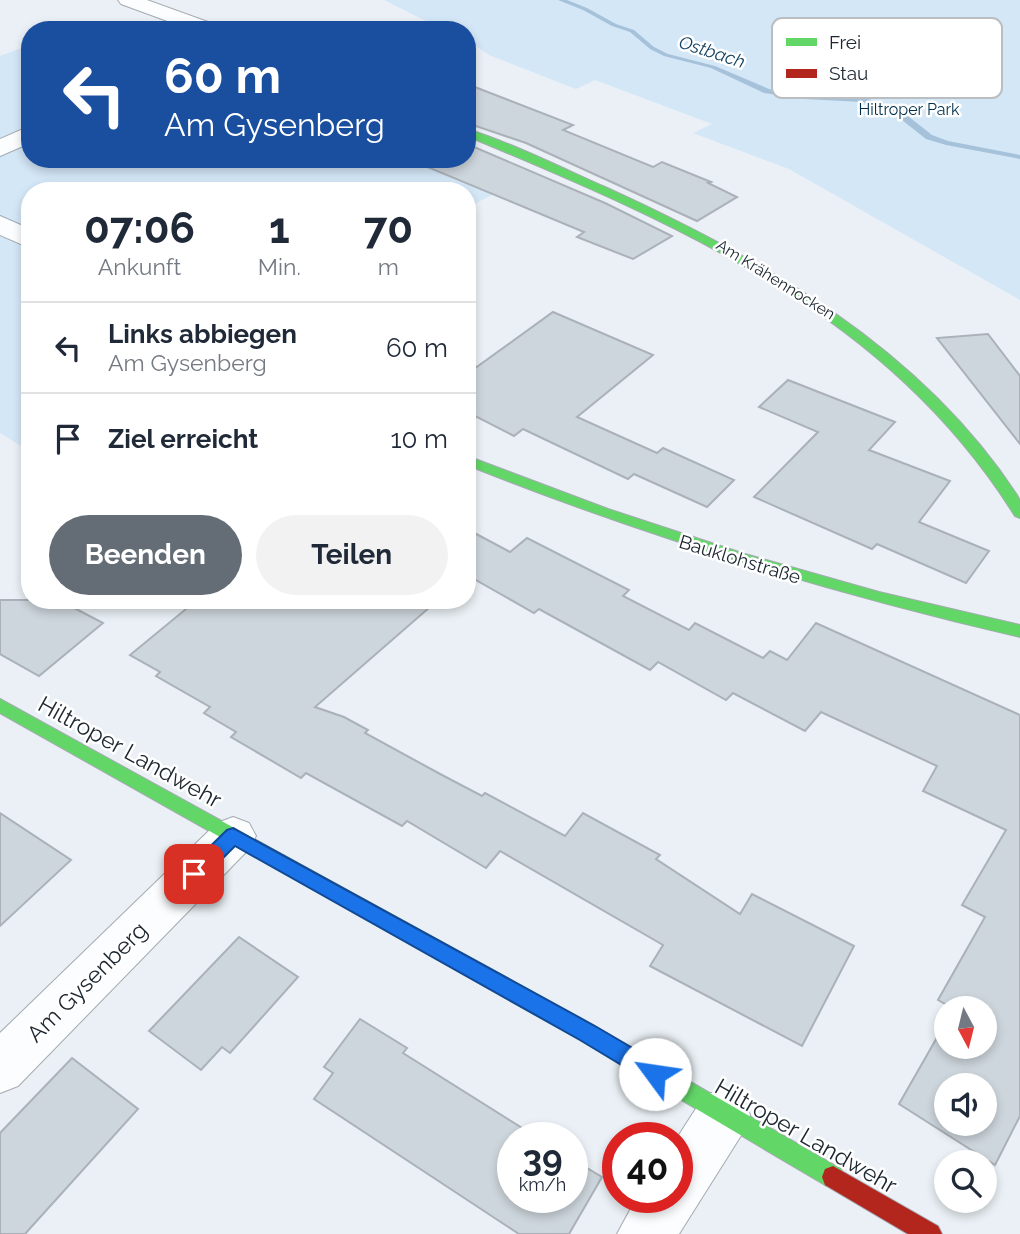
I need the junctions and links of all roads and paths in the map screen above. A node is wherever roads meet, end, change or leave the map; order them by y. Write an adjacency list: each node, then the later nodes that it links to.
1 (128, 0): 2 (street)
2 (187, 21)
3 (476, 136): 9 (street, Am Krähennocken)
4 (21, 138): 5 (street)
5 (0, 149)
6 (0, 224): 7 (street)
7 (21, 235)
8 (476, 464): 10 (street, Bauklohstraße)
9 (1020, 513)
10 (1020, 631)
11 (0, 705): 12 (street, Hiltroper Landwehr)
12 (233, 835): 13 (street, Am Gysenberg); 14 (street, Hiltroper Landwehr)
13 (0, 1068)
14 (723, 1115): 15 (street); 18 (street, Hiltroper Landwehr)
15 (693, 1161)
16 (660, 1213): 17 (street)
17 (646, 1234)
18 (930, 1234)

